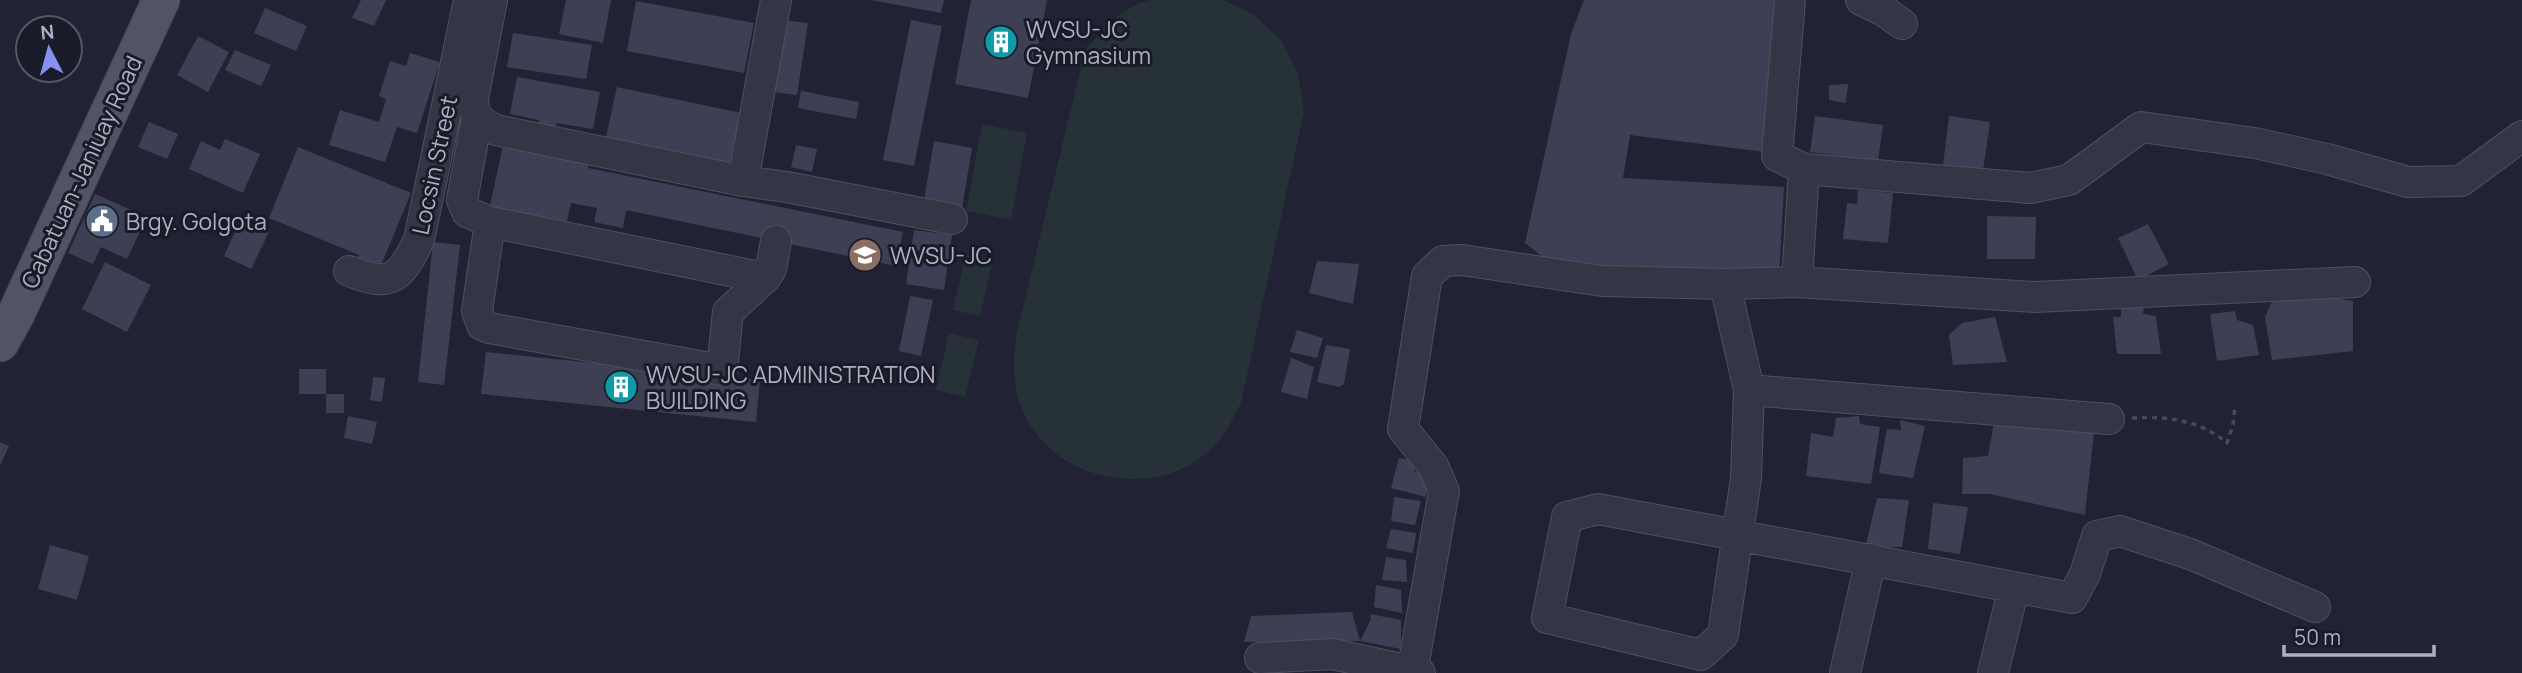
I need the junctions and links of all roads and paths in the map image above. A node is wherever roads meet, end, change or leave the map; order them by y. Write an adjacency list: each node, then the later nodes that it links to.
1 (161, 0): 20 (main road, Cabatuan-Janiuay Road)
2 (469, 0): 15 (street, Locsin Street)
3 (492, 0): 8 (street)
4 (776, 0): 11 (street)
5 (1790, 0): 10 (street)
6 (1861, 0): 7 (street)
7 (1902, 24)
8 (477, 118): 11 (street); 13 (street)
9 (2522, 136): 10 (street)
10 (1804, 169): 17 (street)
11 (743, 181): 12 (street)
12 (952, 219)
13 (490, 222): 16 (street); 16 (street)
14 (776, 241): 16 (street)
15 (349, 271)
16 (765, 278)
17 (1797, 282): 18 (street); 19 (street)
18 (2355, 282)
19 (1725, 284): 21 (street); 29 (street)
20 (0, 343)
21 (1749, 390): 23 (street); 24 (street)
22 (2235, 406): 23 (path)
23 (2109, 419)
24 (1738, 534): 24 (street); 25 (street)
25 (1871, 559): 26 (street); 30 (street)
26 (2014, 587): 27 (street); 31 (street)
27 (2315, 607)
28 (1260, 658): 29 (street)
29 (1415, 672)
30 (1845, 673)
31 (1993, 673)

